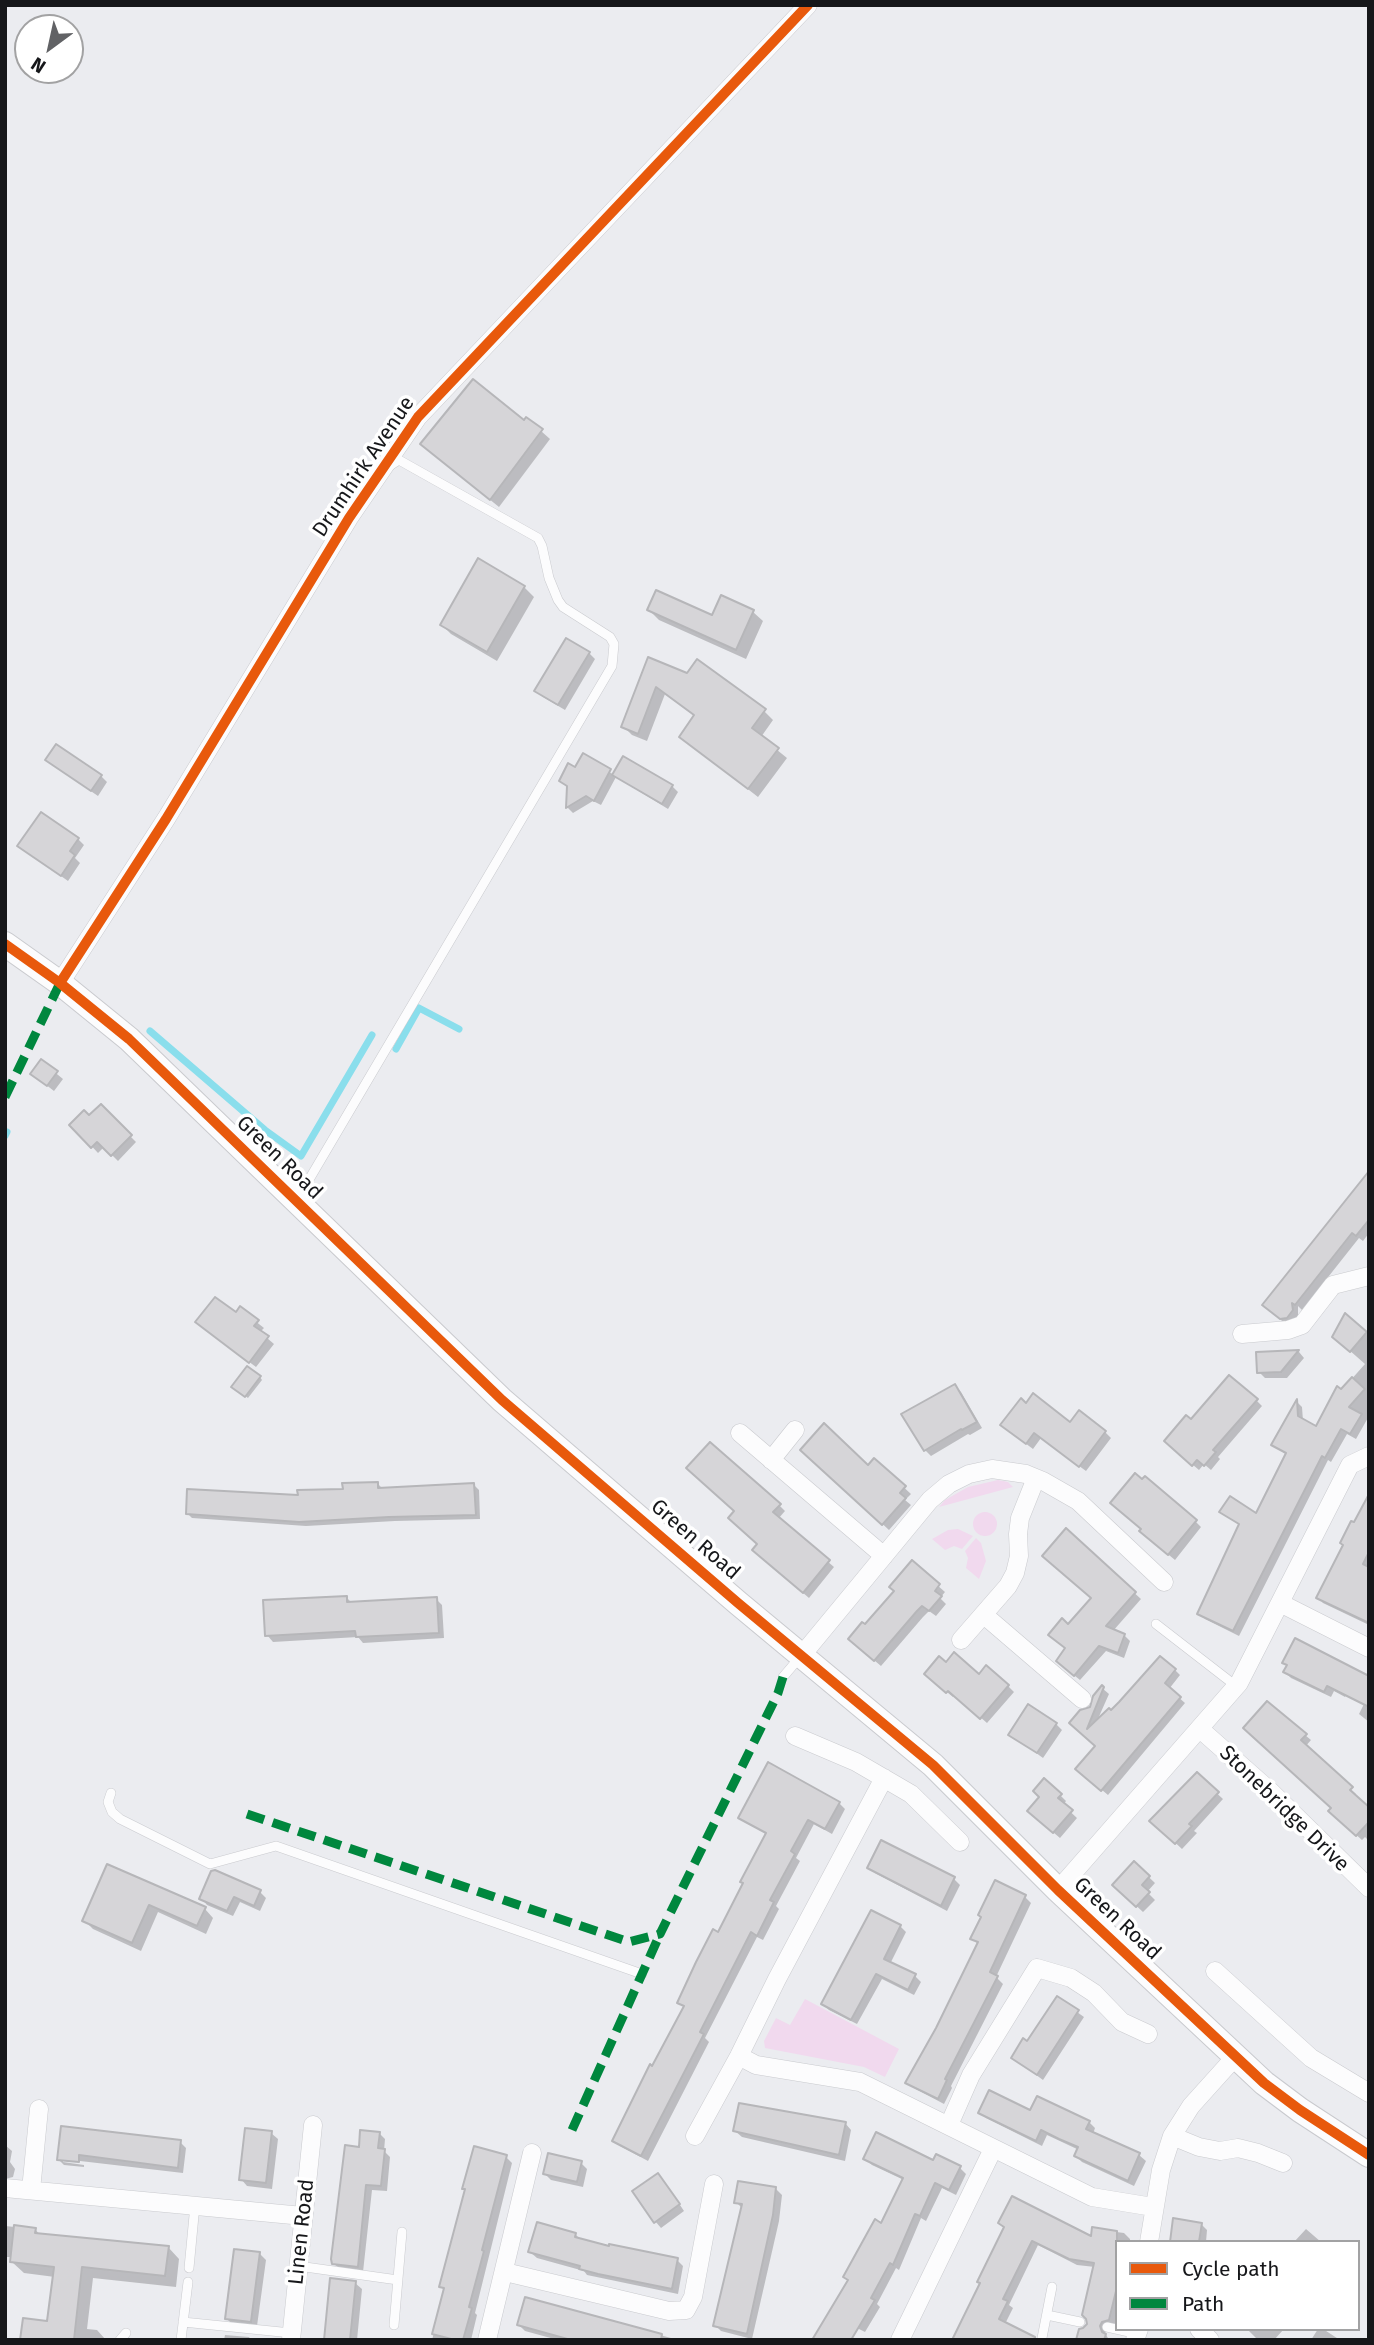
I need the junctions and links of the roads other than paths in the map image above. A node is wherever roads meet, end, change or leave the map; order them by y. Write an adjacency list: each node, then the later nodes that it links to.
1 (808, 5): 2 (street, Drumhirk Avenue)
2 (384, 470): 4 (street, Drumhirk Avenue); 5 (lane)
3 (5, 944): 4 (street, Green Road)
4 (60, 983): 5 (street, Green Road)
5 (296, 1202): 20 (street, Green Road)
6 (1369, 1276): 7 (street)
7 (1242, 1334)
8 (795, 1430): 11 (street)
9 (740, 1433): 11 (street)
10 (1369, 1456): 15 (street)
11 (771, 1460): 13 (street)
12 (1036, 1478): 13 (street); 14 (street); 16 (street)
13 (884, 1556): 20 (street)
14 (1164, 1583)
15 (1280, 1603): 19 (street); 22 (street)
16 (984, 1615): 18 (street); 23 (street)
17 (1156, 1624): 22 (lane)
18 (961, 1640)
19 (1369, 1648)
20 (802, 1655): 21 (lane); 30 (street, Green Road)
21 (783, 1677)
22 (1236, 1686): 24 (street)
23 (1082, 1699)
24 (1200, 1729): 29 (street, Stonebridge Drive); 30 (street)
25 (795, 1737): 26 (street)
26 (884, 1778): 28 (street); 34 (street)
27 (111, 1793): 32 (lane)
28 (960, 1842)
29 (1369, 1888)
30 (1058, 1890): 35 (street, Green Road)
31 (1215, 1970): 36 (street)
32 (642, 1974)
33 (1148, 2034): 39 (street)
34 (739, 2056): 39 (street); 40 (street)
35 (1236, 2056): 41 (street); 44 (street, Green Road)
36 (1369, 2093)
37 (39, 2109): 48 (street)
38 (313, 2125): 51 (street, Linen Road)
39 (950, 2125): 42 (street)
40 (695, 2136)
41 (1172, 2136): 45 (street); 50 (street)
42 (993, 2149): 50 (street); 70 (street)
43 (532, 2153): 56 (street)
44 (1369, 2154)
45 (1283, 2163)
46 (714, 2183): 56 (street)
47 (5, 2188): 48 (street)
48 (32, 2190): 49 (street)
49 (195, 2206): 51 (street); 55 (lane)
50 (1153, 2207): 53 (street)
51 (303, 2216): 54 (street, Linen Road)
52 (402, 2232): 57 (lane)
53 (1149, 2240)
54 (298, 2266): 57 (lane); 66 (street, Linen Road)
55 (189, 2268)
56 (505, 2272): 69 (street)
57 (398, 2280): 63 (lane)
58 (188, 2282): 61 (lane)
59 (1052, 2287): 60 (lane)
60 (1047, 2315): 62 (lane); 67 (lane)
61 (183, 2322): 66 (lane); 68 (lane)
62 (1080, 2322)
63 (394, 2325)
64 (1107, 2327): 65 (lane)
65 (1115, 2329)
66 (291, 2336)
67 (1042, 2338)
68 (181, 2340)
69 (487, 2340)
70 (900, 2340)

